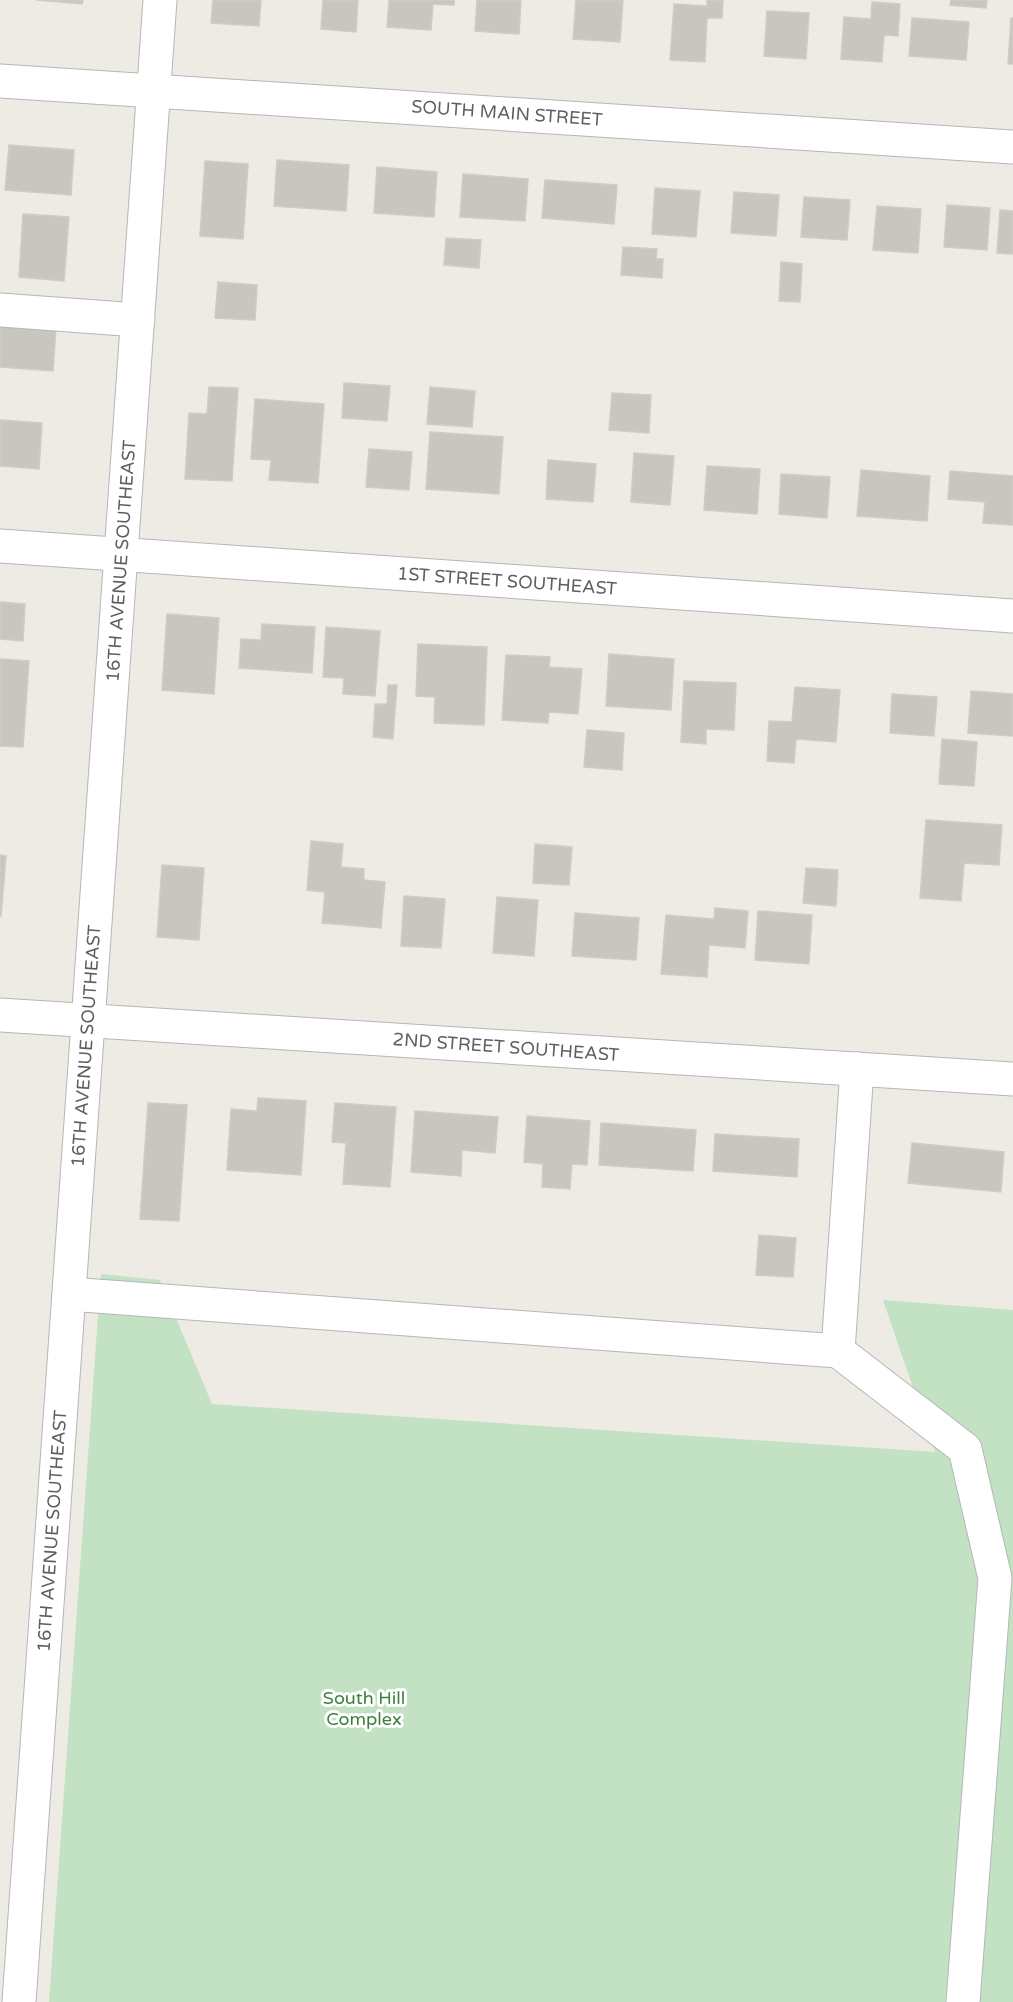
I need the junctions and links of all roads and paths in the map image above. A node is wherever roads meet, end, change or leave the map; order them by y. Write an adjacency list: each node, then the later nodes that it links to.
1 (160, 0): 3 (street, 16TH AVENUE SOUTHEAST)
2 (0, 81): 3 (street, SOUTH MAIN STREET)
3 (154, 90): 4 (street, SOUTH MAIN STREET); 6 (street, 16TH AVENUE SOUTHEAST)
4 (1013, 147)
5 (0, 310): 6 (street)
6 (138, 320): 8 (street, 16TH AVENUE SOUTHEAST)
7 (0, 546): 8 (street, 1ST STREET SOUTHEAST)
8 (121, 554): 9 (street, 1ST STREET SOUTHEAST); 11 (street, 16TH AVENUE SOUTHEAST)
9 (1013, 616)
10 (0, 1015): 11 (street, 2ND STREET SOUTHEAST)
11 (88, 1021): 12 (street, 2ND STREET SOUTHEAST); 14 (street, 16TH AVENUE SOUTHEAST)
12 (857, 1069): 13 (street, 2ND STREET SOUTHEAST); 15 (street)
13 (1013, 1078)
14 (69, 1294): 15 (street); 16 (street, 16TH AVENUE SOUTHEAST)
15 (838, 1352): 18 (street)
16 (11, 1948): 17 (street, 16TH AVENUE SOUTHEAST)
17 (19, 2002)
18 (963, 2002)

